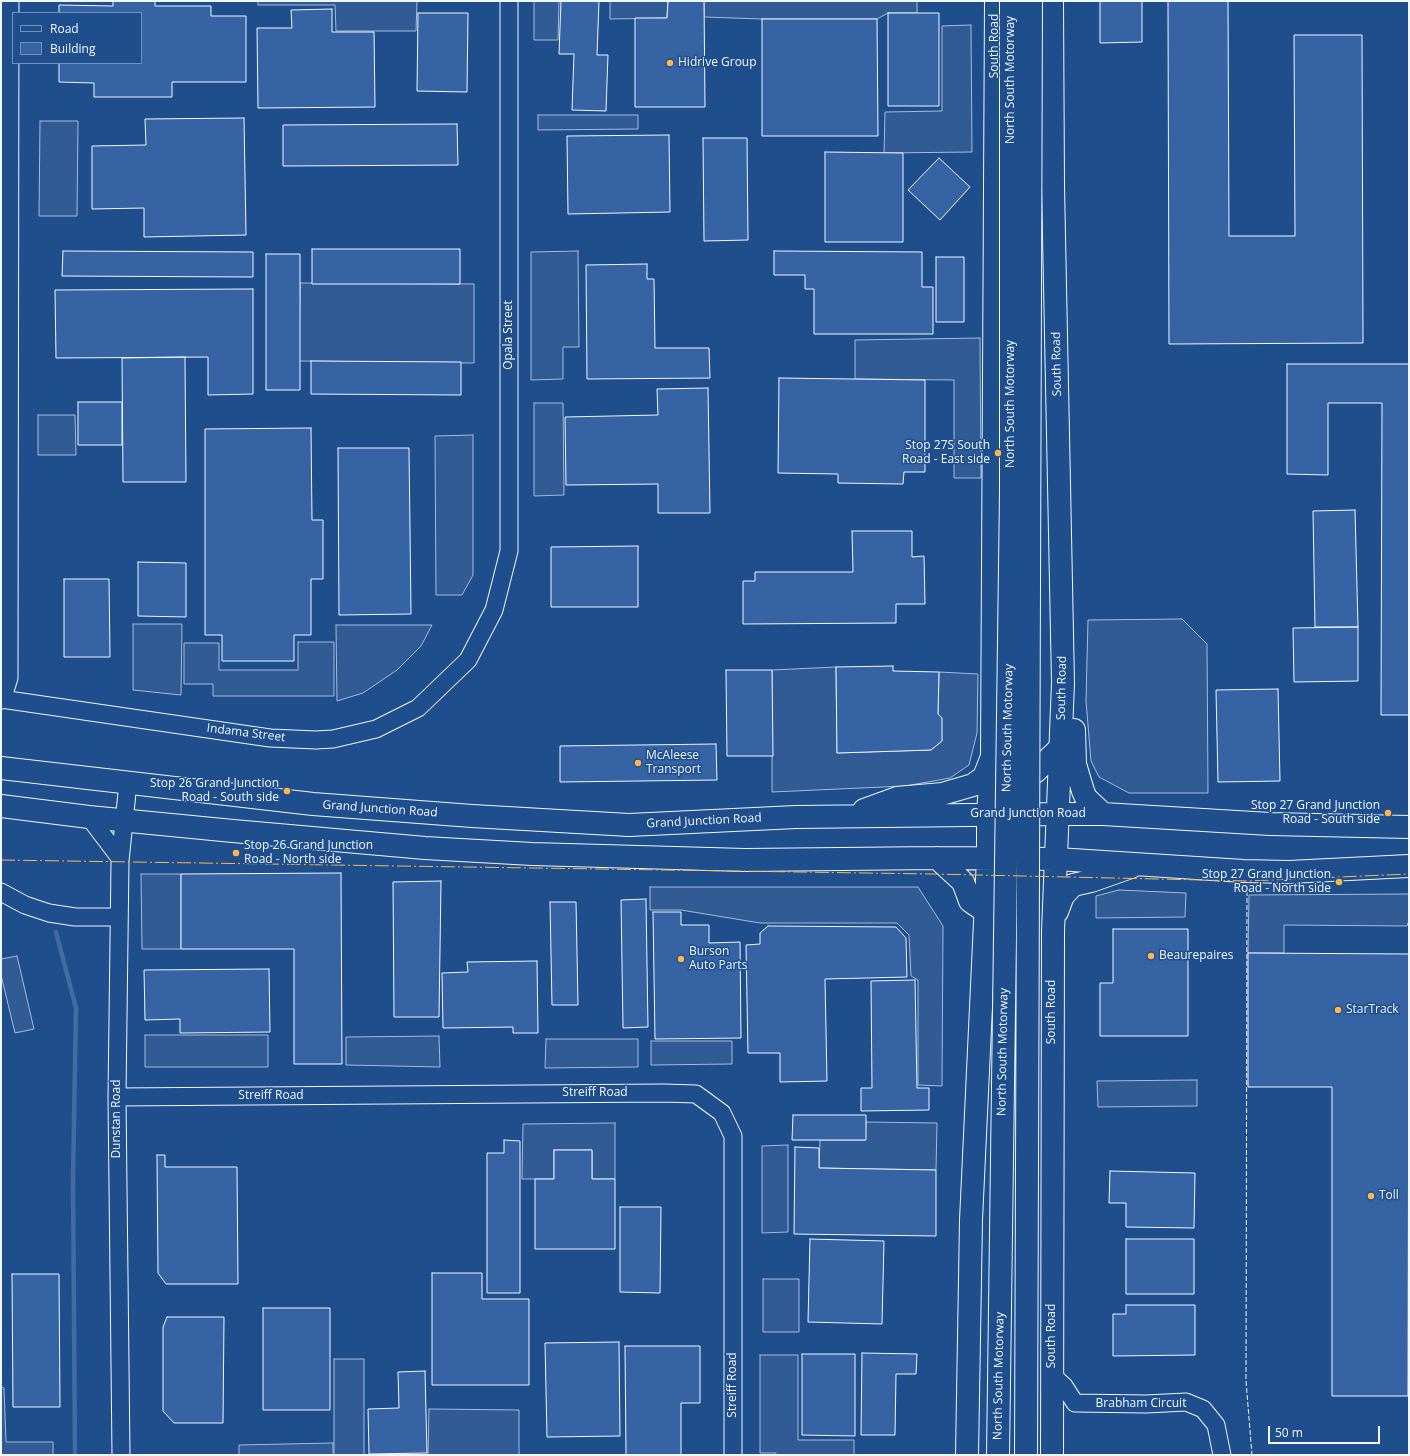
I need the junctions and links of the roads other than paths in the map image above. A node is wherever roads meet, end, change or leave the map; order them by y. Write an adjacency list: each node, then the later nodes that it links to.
1 (10, 1): 9 (street)
2 (509, 1): 7 (street, Opala Street)
3 (996, 1): 11 (highway, South Road)
4 (1011, 1): 39 (highway, North South Motorway, bridge)
5 (1031, 1): 40 (highway, North South Motorway, bridge)
6 (1052, 1): 8 (highway, South Road)
7 (468, 660): 9 (street, Indama Street)
8 (1063, 683): 10 (highway, South Road); 17 (highway)
9 (2, 700)
10 (1060, 748): 11 (highway); 16 (highway, South Road)
11 (992, 754): 15 (highway, South Road); 18 (highway)
12 (1, 768): 13 (highway, Grand Junction Road)
13 (128, 783): 18 (highway, Grand Junction Road); 20 (street, Dunstan Road)
14 (1, 806): 19 (highway)
15 (988, 814): 16 (highway, Grand Junction Road); 18 (highway, Grand Junction Road); 24 (highway, South Road)
16 (1058, 814): 17 (highway, Grand Junction Road); 25 (highway, South Road)
17 (1103, 814): 21 (highway, Grand Junction Road)
18 (850, 816)
19 (89, 817): 20 (highway); 22 (street)
20 (125, 820): 22 (street, Dunstan Road); 23 (highway)
21 (1409, 826)
22 (120, 858): 30 (street, Dunstan Road)
23 (937, 858): 24 (highway); 29 (highway)
24 (988, 858): 25 (highway); 29 (highway, South Road)
25 (1057, 859): 26 (highway); 31 (highway, South Road)
26 (1140, 864): 27 (highway); 31 (highway)
27 (1409, 866)
28 (1, 892): 30 (street)
29 (986, 912): 38 (highway, South Road)
30 (119, 917): 32 (street, Dunstan Road)
31 (1053, 931): 33 (highway, South Road)
32 (117, 1097): 36 (street, Dunstan Road); 37 (street, Streiff Road)
33 (1052, 1375): 34 (street); 35 (highway, South Road)
34 (1075, 1404): 35 (street); 42 (street, Brabham Circuit)
35 (1052, 1424): 41 (highway, South Road)
36 (121, 1455)
37 (733, 1455)
38 (967, 1455)
39 (998, 1455)
40 (1026, 1455)
41 (1052, 1455)
42 (1222, 1455)

